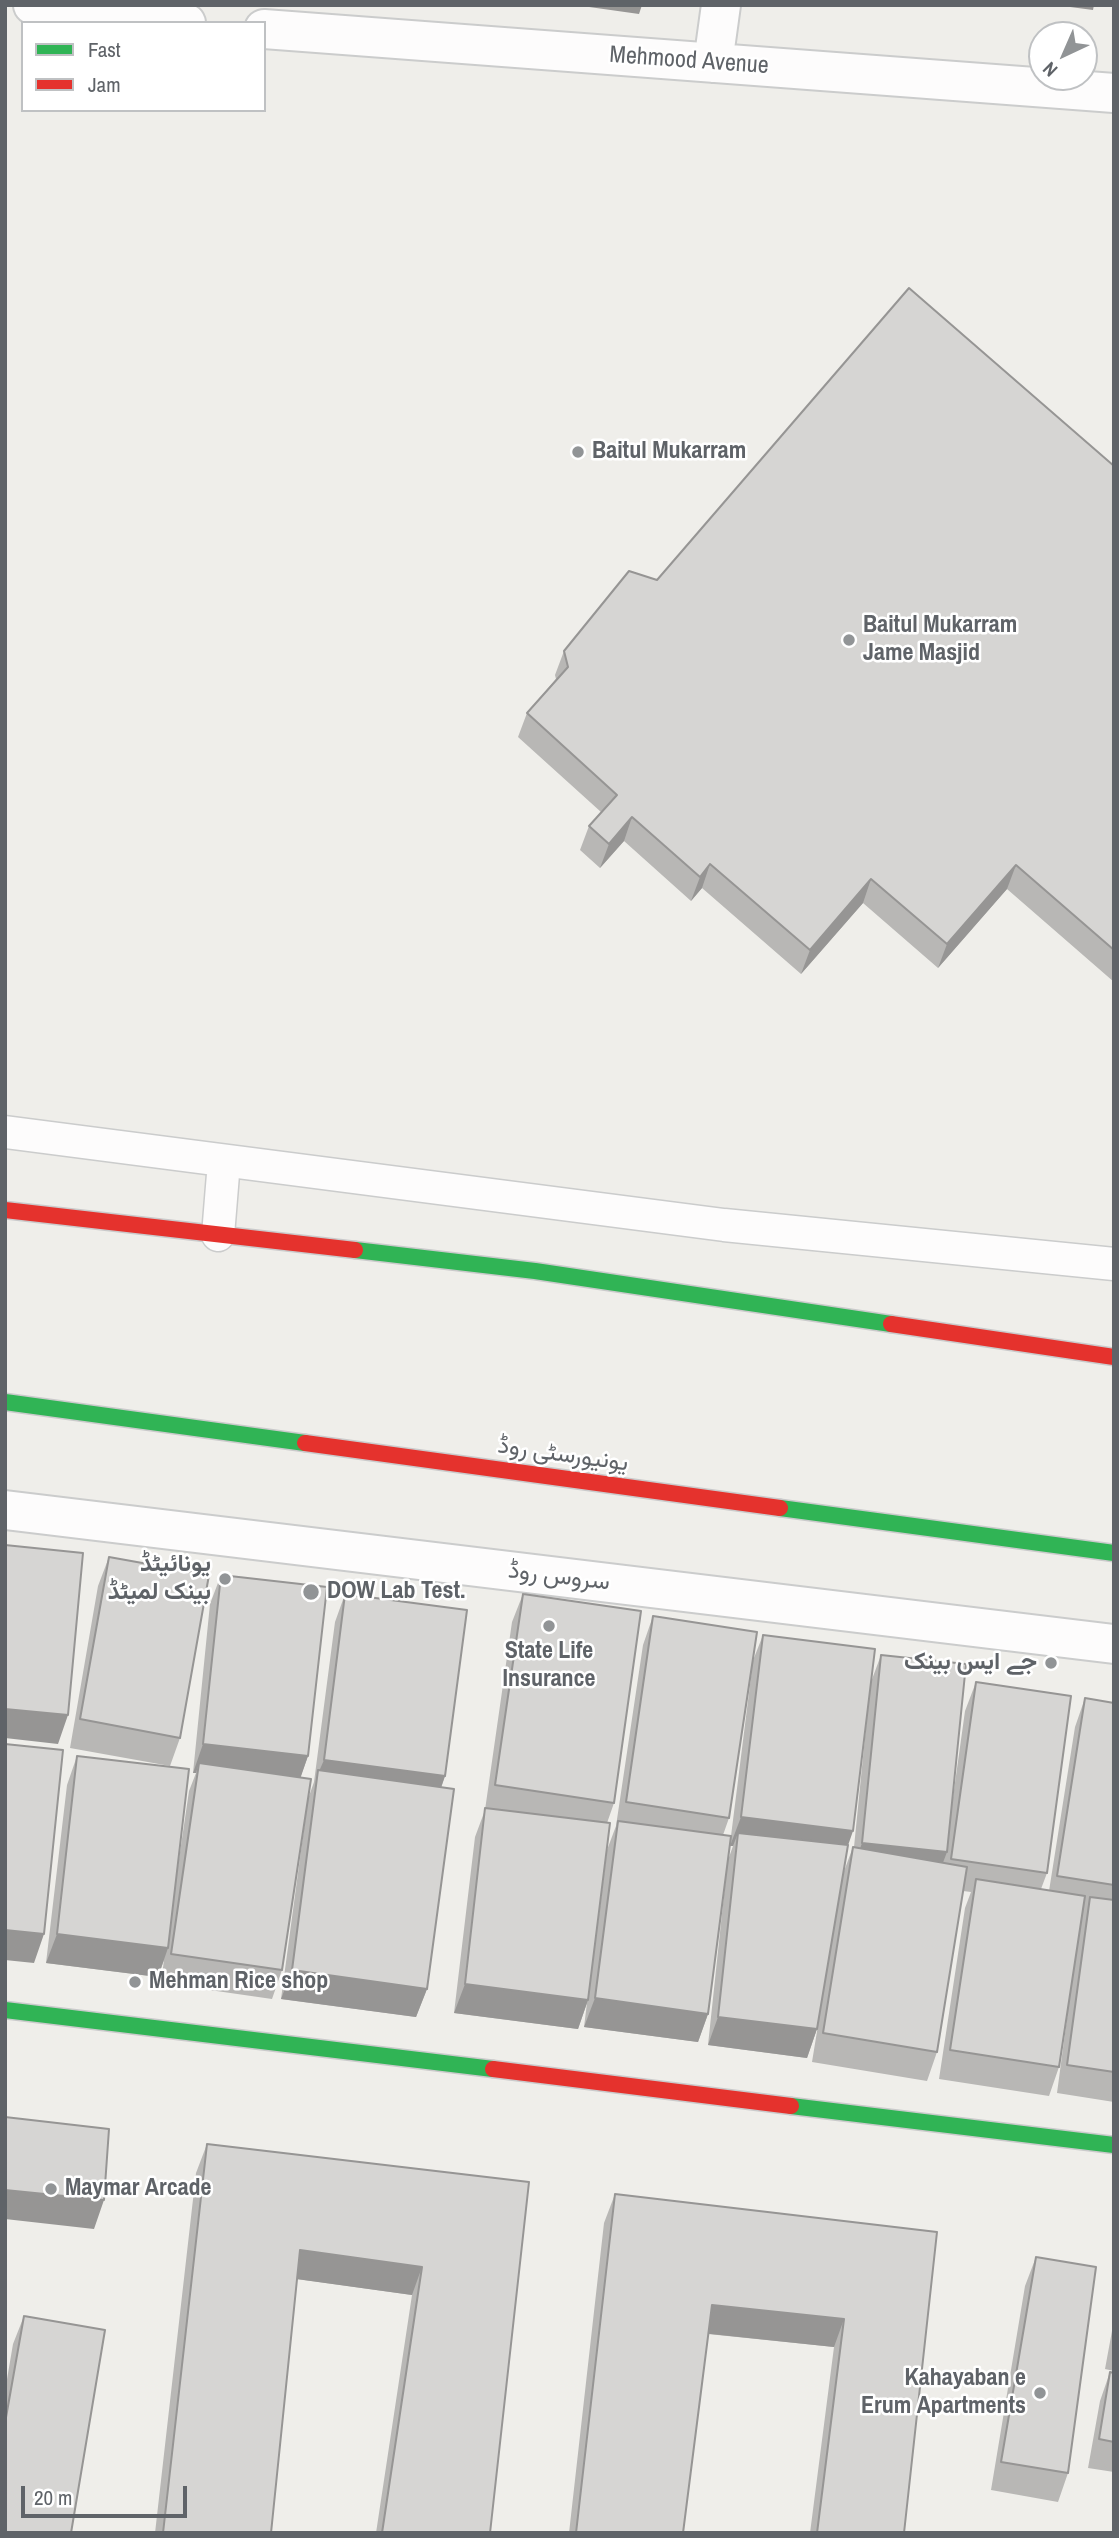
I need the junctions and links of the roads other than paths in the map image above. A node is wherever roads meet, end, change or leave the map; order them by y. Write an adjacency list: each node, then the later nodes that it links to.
1 (33, 5): 3 (street)
2 (721, 5): 5 (street)
3 (165, 16)
4 (266, 29): 5 (street, Mehmood Avenue)
5 (713, 63): 6 (street, Mehmood Avenue)
6 (1114, 93)
7 (5, 1132): 8 (lane)
8 (224, 1162): 10 (lane); 11 (lane)
9 (5, 1210): 10 (main road)
10 (218, 1235): 12 (main road)
11 (1114, 1264)
12 (1114, 1357)
13 (5, 1402): 15 (main road, یونیورسٹی روڈ)
14 (5, 1510): 16 (street, سروس روڈ)
15 (1114, 1553)
16 (1114, 1644)
17 (5, 2010): 18 (main road)
18 (1114, 2145)

